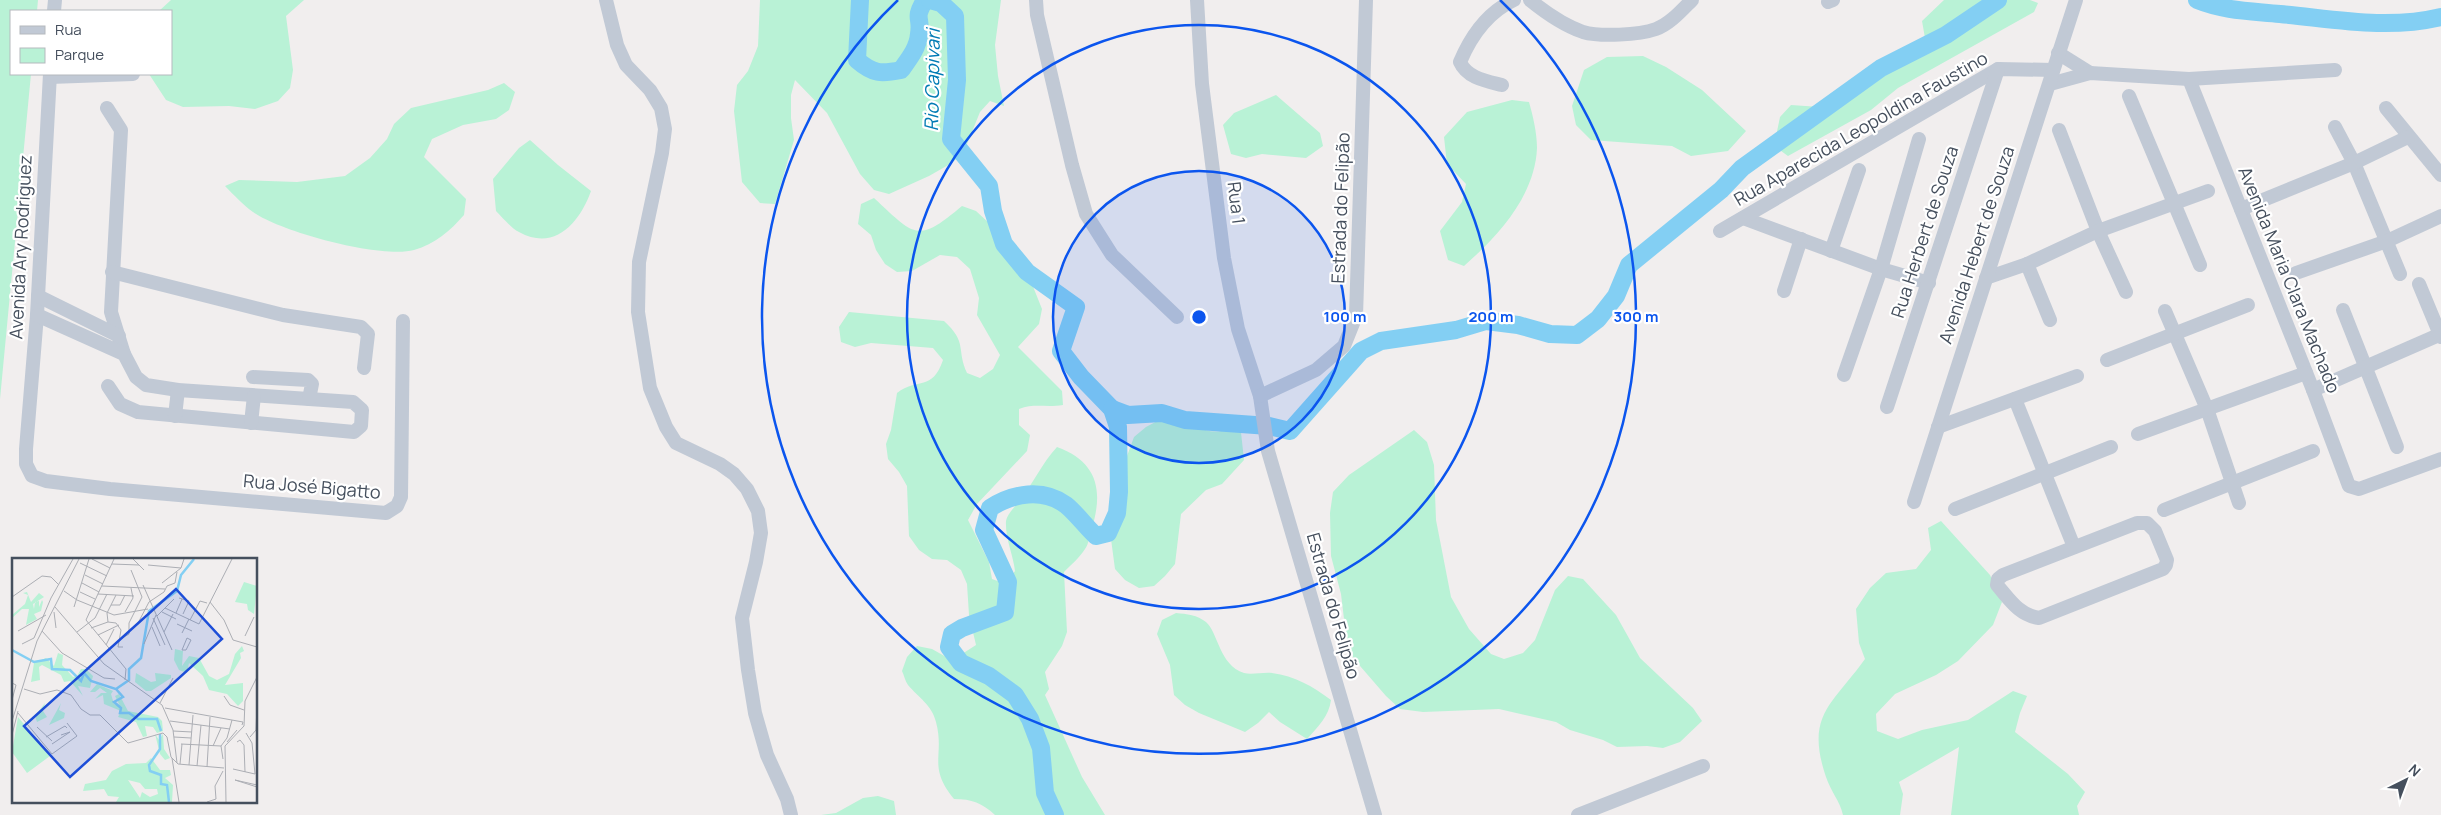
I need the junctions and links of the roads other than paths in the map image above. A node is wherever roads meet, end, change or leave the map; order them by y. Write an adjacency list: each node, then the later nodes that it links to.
1 (606, 0): 93 (street)
2 (1036, 0): 53 (street)
3 (1197, 0): 73 (street, Rua 1)
4 (1366, 0): 73 (street, Estrada do Felipão)
5 (1514, 0): 16 (street)
6 (1530, 0): 7 (street)
7 (1692, 0)
8 (2075, 2): 9 (street, Avenida Hebert de Souza)
9 (2058, 53): 12 (street); 14 (street, Avenida Hebert de Souza)
10 (1998, 69): 14 (street, Rua Aparecida Leopoldina Faustino); 31 (street, Rua Aparecida Leopoldina Faustino); 44 (street, Rua Herbert de Souza)
11 (2335, 70): 15 (street, Rua Aparecida Leopoldina Faustino)
12 (2090, 73): 14 (street, Rua Aparecida Leopoldina Faustino); 15 (street, Rua Aparecida Leopoldina Faustino)
13 (50, 75): 48 (street, Avenida Ary Rodriguez)
14 (2051, 77): 43 (street, Avenida Hebert de Souza)
15 (2189, 78): 29 (street, Avenida Maria Clara Machado)
16 (1502, 85)
17 (2129, 96): 28 (street)
18 (107, 108): 40 (street)
19 (2386, 108): 22 (street)
20 (2335, 127): 24 (street)
21 (2059, 130): 33 (street)
22 (2408, 137): 24 (street); 26 (street)
23 (1919, 139): 39 (street)
24 (2354, 163): 29 (street); 35 (street)
25 (1859, 170): 36 (street)
26 (2441, 175)
27 (2208, 191): 28 (street)
28 (2173, 203): 33 (street); 38 (street)
29 (2241, 210): 63 (street, Avenida Maria Clara Machado)
30 (2441, 216): 35 (street)
31 (1743, 218): 32 (street, Rua Aparecida Leopoldina Faustino); 34 (street)
32 (1720, 231)
33 (2098, 231): 37 (street); 47 (street)
34 (1801, 239): 36 (street); 46 (street)
35 (2387, 241): 41 (street); 42 (street)
36 (1831, 251): 39 (street)
37 (2027, 264): 43 (street); 54 (street)
38 (2200, 265)
39 (1881, 269): 44 (street); 64 (street)
40 (112, 272): 58 (street); 62 (street)
41 (2296, 273)
42 (2400, 274)
43 (1986, 278): 78 (street, Avenida Hebert de Souza)
44 (1929, 283): 74 (street, Rua Herbert de Souza)
45 (2419, 284): 57 (street)
46 (1784, 291)
47 (2126, 292)
48 (38, 296): 52 (street, Avenida Ary Rodriguez); 58 (street)
49 (2248, 305): 56 (street)
50 (2343, 310): 61 (street)
51 (2165, 311): 56 (street)
52 (37, 315): 59 (street); 85 (street, Avenida Ary Rodriguez)
53 (1177, 317)
54 (2050, 320)
55 (403, 321): 85 (street, Rua José Bigatto)
56 (2174, 333): 60 (street); 75 (street)
57 (2441, 335): 61 (street)
58 (119, 336): 59 (street)
59 (124, 354): 68 (street)
60 (2107, 360)
61 (2365, 366): 69 (street); 80 (street)
62 (364, 368)
63 (2306, 373): 69 (street, Avenida Maria Clara Machado); 75 (street)
64 (1844, 375)
65 (2077, 376): 71 (street)
66 (253, 377): 72 (street)
67 (108, 386): 76 (street)
68 (178, 390): 70 (street); 76 (street)
69 (2313, 390): 83 (street, Avenida Maria Clara Machado)
70 (254, 396): 72 (street); 77 (street)
71 (2015, 399): 78 (street); 84 (street)
72 (309, 400): 77 (street)
73 (1261, 401): 94 (street, Estrada do Felipão)
74 (1888, 407)
75 (2207, 409): 79 (street); 86 (street)
76 (175, 416): 77 (street)
77 (251, 423)
78 (1938, 427): 87 (street, Avenida Hebert de Souza)
79 (2138, 434)
80 (2397, 447)
81 (2111, 448): 84 (street)
82 (2313, 451): 86 (street)
83 (2441, 459)
84 (2043, 473): 89 (street); 91 (street)
85 (36, 478)
86 (2232, 484): 88 (street); 90 (street)
87 (1914, 502)
88 (2239, 503)
89 (1955, 509)
90 (2164, 510)
91 (2074, 547): 91 (street)
92 (1703, 766): 95 (street)
93 (791, 815)
94 (1375, 815)
95 (1578, 815)

